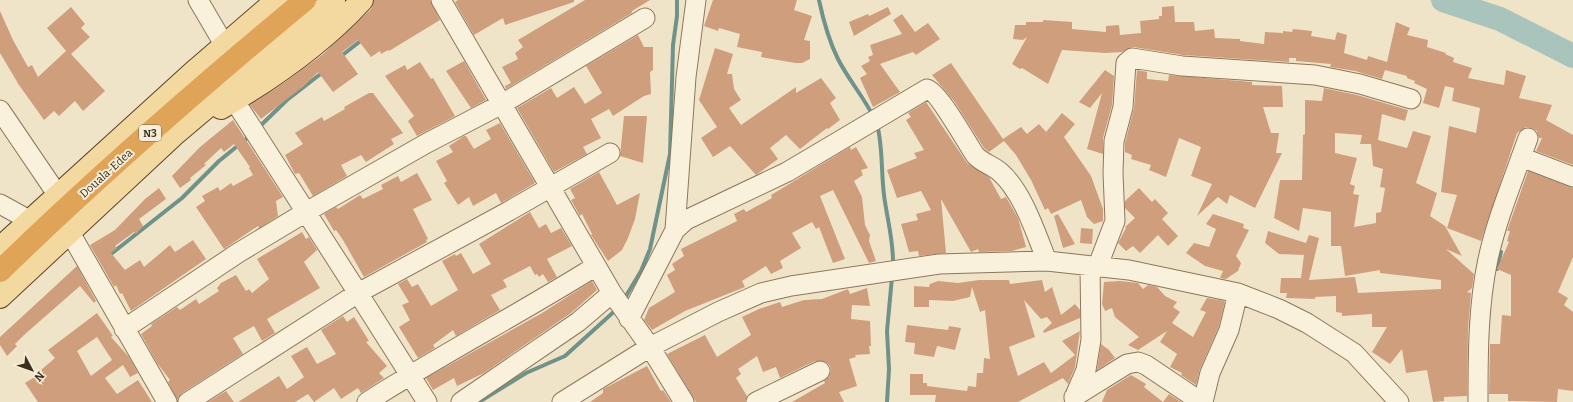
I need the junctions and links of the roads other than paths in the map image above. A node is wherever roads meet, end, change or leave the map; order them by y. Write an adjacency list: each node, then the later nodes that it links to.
1 (198, 0): 9 (street)
2 (277, 0): 9 (main road)
3 (305, 0): 30 (highway, Douala-Edea / N3)
4 (334, 0): 14 (main road)
5 (362, 0): 11 (main road)
6 (441, 0): 12 (street)
7 (696, 0): 24 (street)
8 (645, 18): 12 (street)
9 (225, 46): 20 (main road)
10 (1411, 99): 29 (street)
11 (234, 100): 14 (main road); 22 (street)
12 (502, 104): 19 (street); 22 (street)
13 (0, 110): 20 (street)
14 (176, 133): 25 (main road)
15 (1528, 138): 17 (street)
16 (610, 153): 19 (street)
17 (1521, 157): 18 (street); 51 (street)
18 (1573, 176)
19 (551, 187): 28 (street); 31 (street)
20 (57, 194): 23 (main road)
21 (0, 204): 23 (street)
22 (306, 212): 31 (street); 36 (street)
23 (29, 220): 26 (main road)
24 (675, 230): 27 (street); 35 (street)
25 (69, 231): 34 (main road); 36 (street)
26 (0, 248)
27 (1047, 261): 29 (street); 37 (street)
28 (596, 266): 32 (street); 39 (street)
29 (1093, 267): 33 (street); 40 (street)
30 (0, 271)
31 (358, 293): 39 (street); 42 (street)
32 (612, 293): 35 (street); 45 (street)
33 (1238, 293): 49 (street); 50 (street)
34 (0, 296)
35 (629, 319): 37 (street)
36 (124, 329): 41 (street)
37 (650, 347): 46 (street); 47 (street)
38 (820, 371): 48 (street)
39 (410, 374): 43 (street); 44 (street)
40 (1073, 399): 49 (street)
41 (167, 402)
42 (188, 402)
43 (367, 402)
44 (427, 402)
45 (461, 402)
46 (562, 402)
47 (684, 402)
48 (756, 402)
49 (1202, 402)
50 (1399, 402)
51 (1478, 402)

